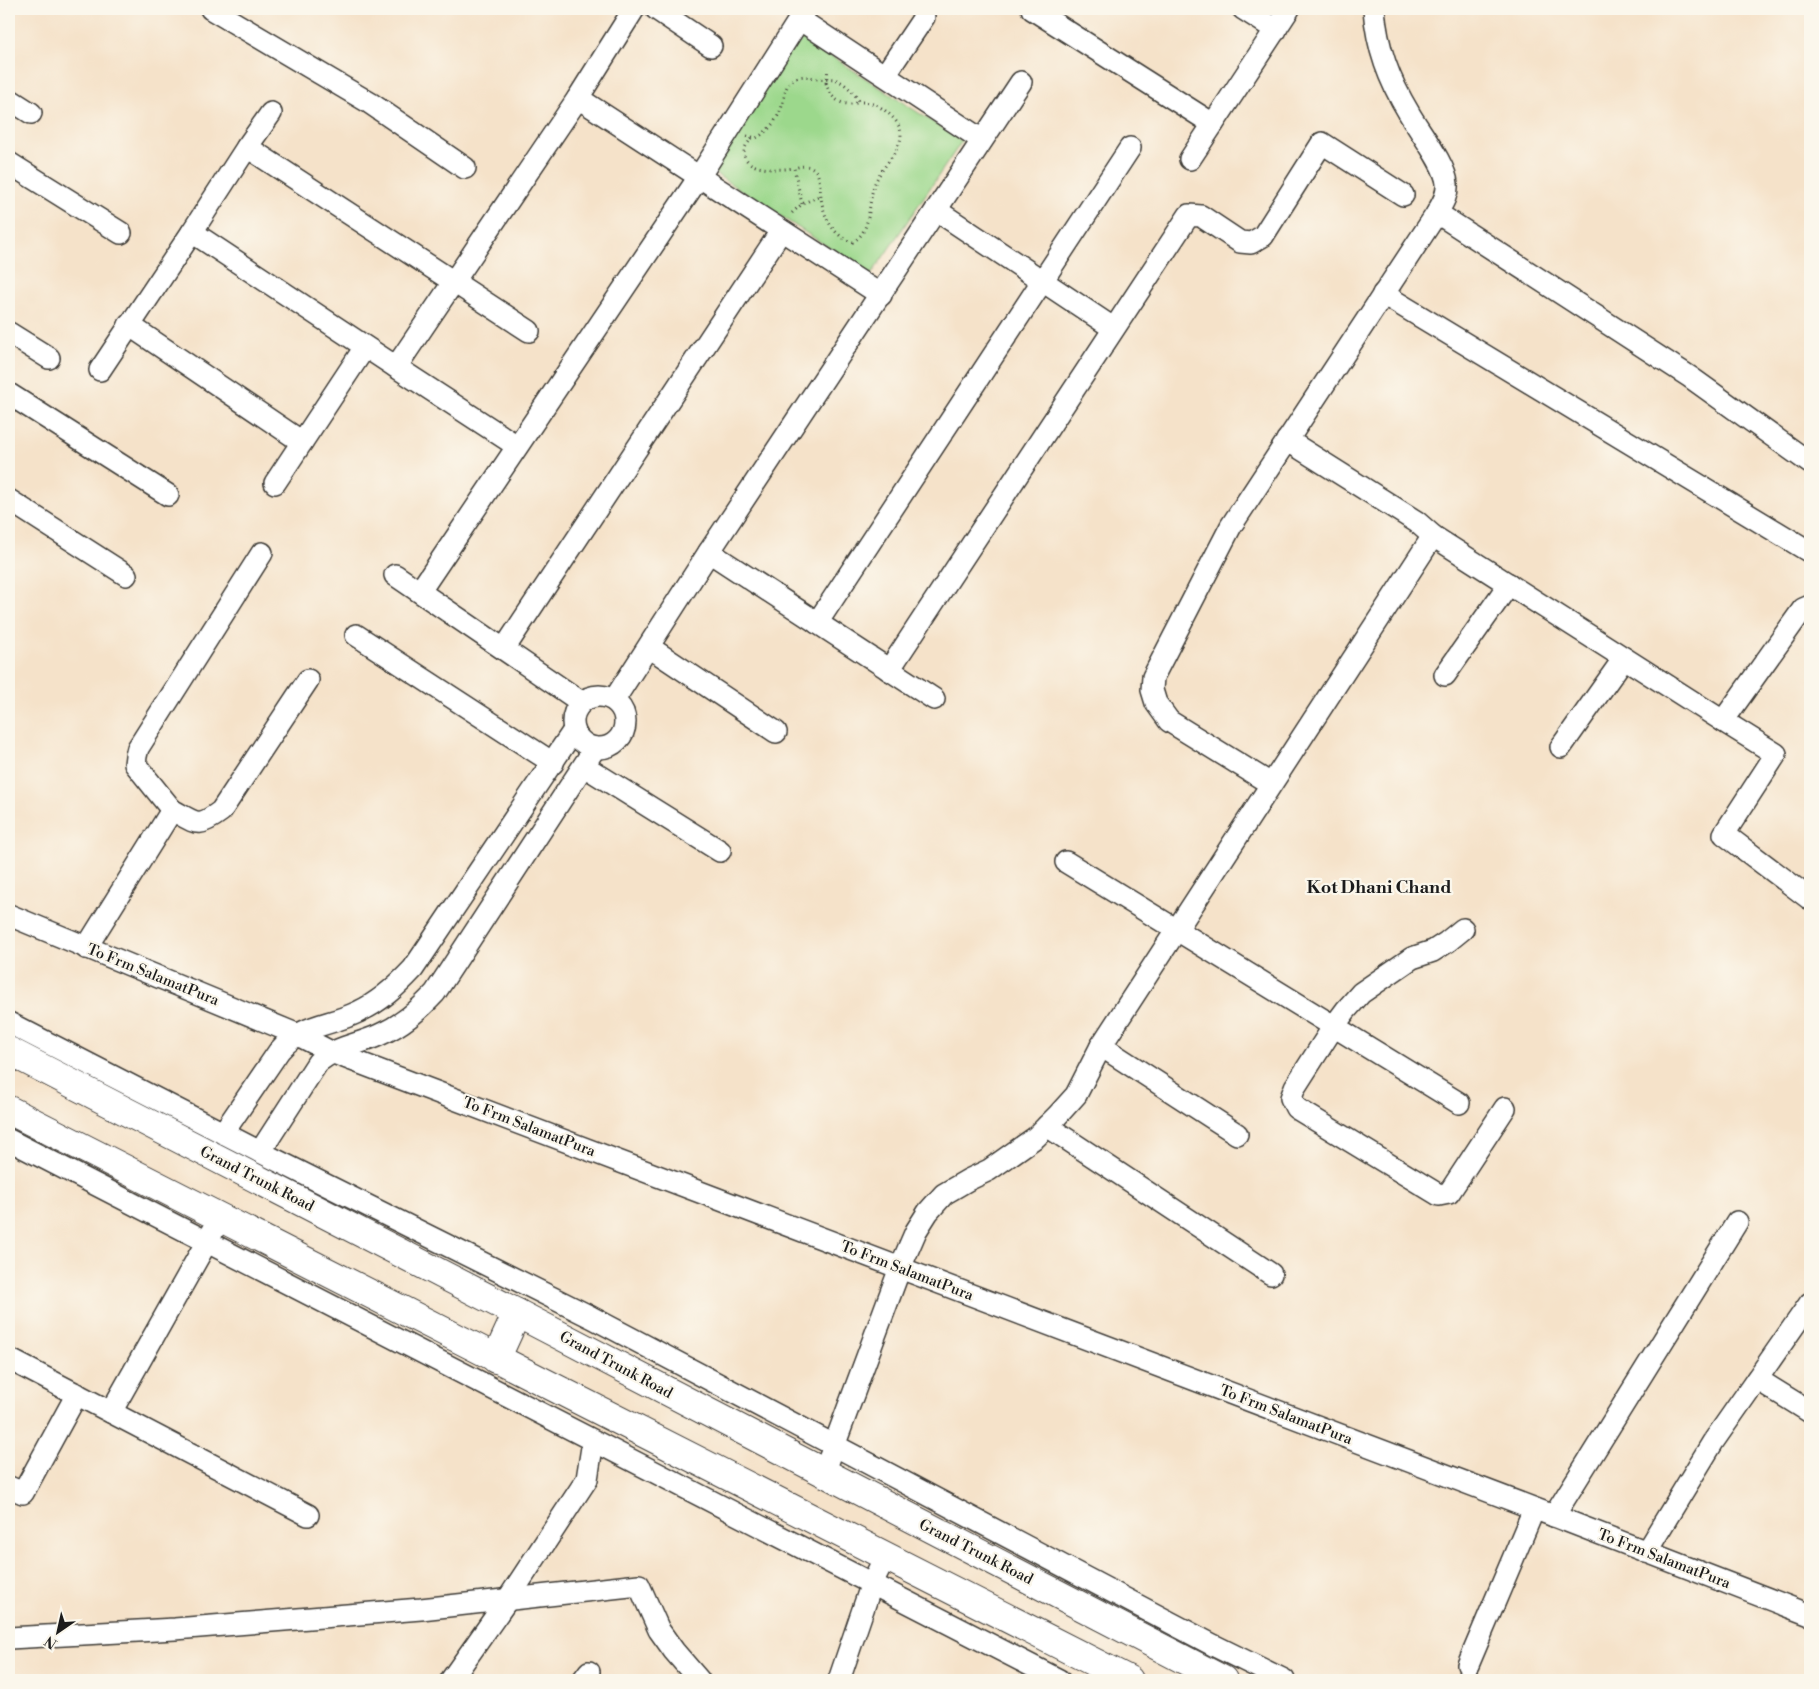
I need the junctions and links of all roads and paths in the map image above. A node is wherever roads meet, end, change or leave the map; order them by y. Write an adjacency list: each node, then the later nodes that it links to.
1 (211, 9): 28 (street)
2 (634, 9): 15 (street)
3 (656, 9): 11 (street)
4 (1032, 9): 20 (street)
5 (1243, 9): 10 (street)
6 (1290, 9): 10 (street)
7 (1374, 9): 35 (street)
8 (803, 14): 13 (street); 21 (street)
9 (924, 17): 13 (street)
10 (1276, 30): 20 (street)
11 (711, 46)
12 (828, 69): 17 (path, bridge)
13 (886, 75): 23 (street)
14 (1022, 82): 23 (street)
15 (578, 98): 30 (street); 40 (street)
16 (9, 99): 18 (street)
17 (860, 102): 22 (path); 32 (path)
18 (31, 113)
19 (271, 113): 24 (street)
20 (1214, 124): 26 (street)
21 (731, 128): 22 (path); 30 (street)
22 (752, 138): 29 (path)
23 (982, 140): 34 (street)
24 (248, 147): 37 (street); 40 (street)
25 (1130, 148): 39 (street)
26 (1190, 159)
27 (9, 163): 38 (street)
28 (464, 168)
29 (794, 168): 32 (path); 33 (path)
30 (699, 177): 36 (street); 54 (street)
31 (1403, 195): 44 (street)
32 (821, 196): 33 (path)
33 (802, 204): 36 (path)
34 (936, 210): 39 (street); 42 (street)
35 (1437, 213): 41 (street); 55 (street)
36 (781, 231): 42 (street); 71 (street)
37 (192, 232): 43 (street); 47 (street)
38 (121, 233)
39 (1042, 281): 44 (street); 68 (street)
40 (454, 282): 45 (street); 49 (street)
41 (1383, 294): 52 (street); 61 (street)
42 (881, 295): 60 (street)
43 (130, 325): 50 (street); 53 (street)
44 (1113, 328): 73 (street)
45 (529, 331)
46 (9, 333): 48 (street)
47 (365, 347): 49 (street); 53 (street)
48 (49, 358)
49 (396, 368): 54 (street)
50 (100, 370)
51 (9, 394): 57 (street)
52 (1287, 440): 59 (street); 85 (street)
53 (302, 442): 56 (street)
54 (518, 446): 66 (street)
55 (1810, 462)
56 (276, 483)
57 (168, 496)
58 (9, 500): 63 (street)
59 (1433, 536): 65 (street); 85 (street)
60 (709, 552): 68 (street); 70 (street)
61 (1810, 552)
62 (262, 553): 86 (street)
63 (126, 575)
64 (396, 575): 66 (street)
65 (1509, 584): 72 (street); 74 (street)
66 (420, 591): 71 (street)
67 (1810, 606): 79 (street)
68 (817, 623): 73 (street)
69 (356, 635): 84 (street)
70 (649, 647): 77 (street); 81 (street)
71 (504, 649): 78 (street)
72 (1624, 658): 79 (street); 82 (street)
73 (889, 670): 76 (street)
74 (1445, 675)
75 (308, 680): 86 (street)
76 (934, 699)
77 (614, 700): 78 (street); 83 (street)
78 (581, 702): 80 (street)
79 (1722, 721): 89 (street)
80 (574, 730): 83 (street); 84 (street)
81 (776, 732)
82 (1561, 747)
83 (590, 757): 87 (street); 99 (street)
84 (553, 762): 96 (street)
85 (1270, 784): 92 (street)
86 (172, 810): 93 (street)
87 (720, 851)
88 (1066, 862): 92 (street)
89 (1810, 899)
90 (9, 915): 93 (street, To Frm SalamatPura)
91 (1463, 928): 95 (street)
92 (1176, 929): 95 (street); 97 (street)
93 (86, 948): 96 (street, To Frm SalamatPura)
94 (9, 1023): 104 (street)
95 (1334, 1026): 100 (street); 101 (street)
96 (296, 1034): 99 (street, To Frm SalamatPura); 104 (street)
97 (1101, 1046): 103 (street); 105 (street)
98 (9, 1051): 114 (highway, Grand Trunk Road)
99 (331, 1052): 107 (street); 111 (street, To Frm SalamatPura)
100 (1459, 1103)
101 (1505, 1108)
102 (9, 1110): 108 (highway)
103 (1047, 1126): 111 (street); 112 (street)
104 (223, 1133): 107 (street)
105 (1237, 1134)
106 (9, 1140): 110 (street)
107 (260, 1152): 115 (street)
108 (219, 1217): 110 (street); 117 (highway)
109 (1737, 1222): 131 (street)
110 (207, 1242): 122 (street); 124 (street)
111 (900, 1268): 126 (street); 129 (street, To Frm SalamatPura)
112 (1271, 1274)
113 (1810, 1303): 119 (street)
114 (517, 1313): 116 (highway, Grand Trunk Road); 117 (highway)
115 (591, 1317): 116 (street); 126 (street)
116 (578, 1345): 127 (highway, Grand Trunk Road)
117 (496, 1358): 120 (highway)
118 (9, 1359): 121 (street)
119 (1757, 1379): 123 (street); 132 (street)
120 (557, 1389): 124 (street); 133 (highway)
121 (77, 1394): 122 (street); 128 (street)
122 (111, 1412): 130 (street)
123 (1810, 1412)
124 (543, 1416): 125 (street)
125 (593, 1442): 134 (street); 135 (street)
126 (834, 1445): 127 (street); 138 (street)
127 (824, 1473): 140 (highway, Grand Trunk Road)
128 (9, 1487)
129 (1534, 1509): 131 (street, To Frm SalamatPura); 139 (street)
130 (308, 1515)
131 (1554, 1516): 132 (street, To Frm SalamatPura)
132 (1646, 1552): 136 (street, To Frm SalamatPura)
133 (885, 1556): 134 (street); 145 (highway)
134 (872, 1583): 143 (street); 144 (street)
135 (508, 1600): 137 (street); 141 (street); 142 (street)
136 (1810, 1616)
137 (9, 1638)
138 (1214, 1645): 140 (street); 146 (street)
139 (1468, 1665)
140 (1212, 1675)
141 (450, 1680)
142 (699, 1680)
143 (839, 1680)
144 (1059, 1680)
145 (1129, 1680)
146 (1284, 1680)

